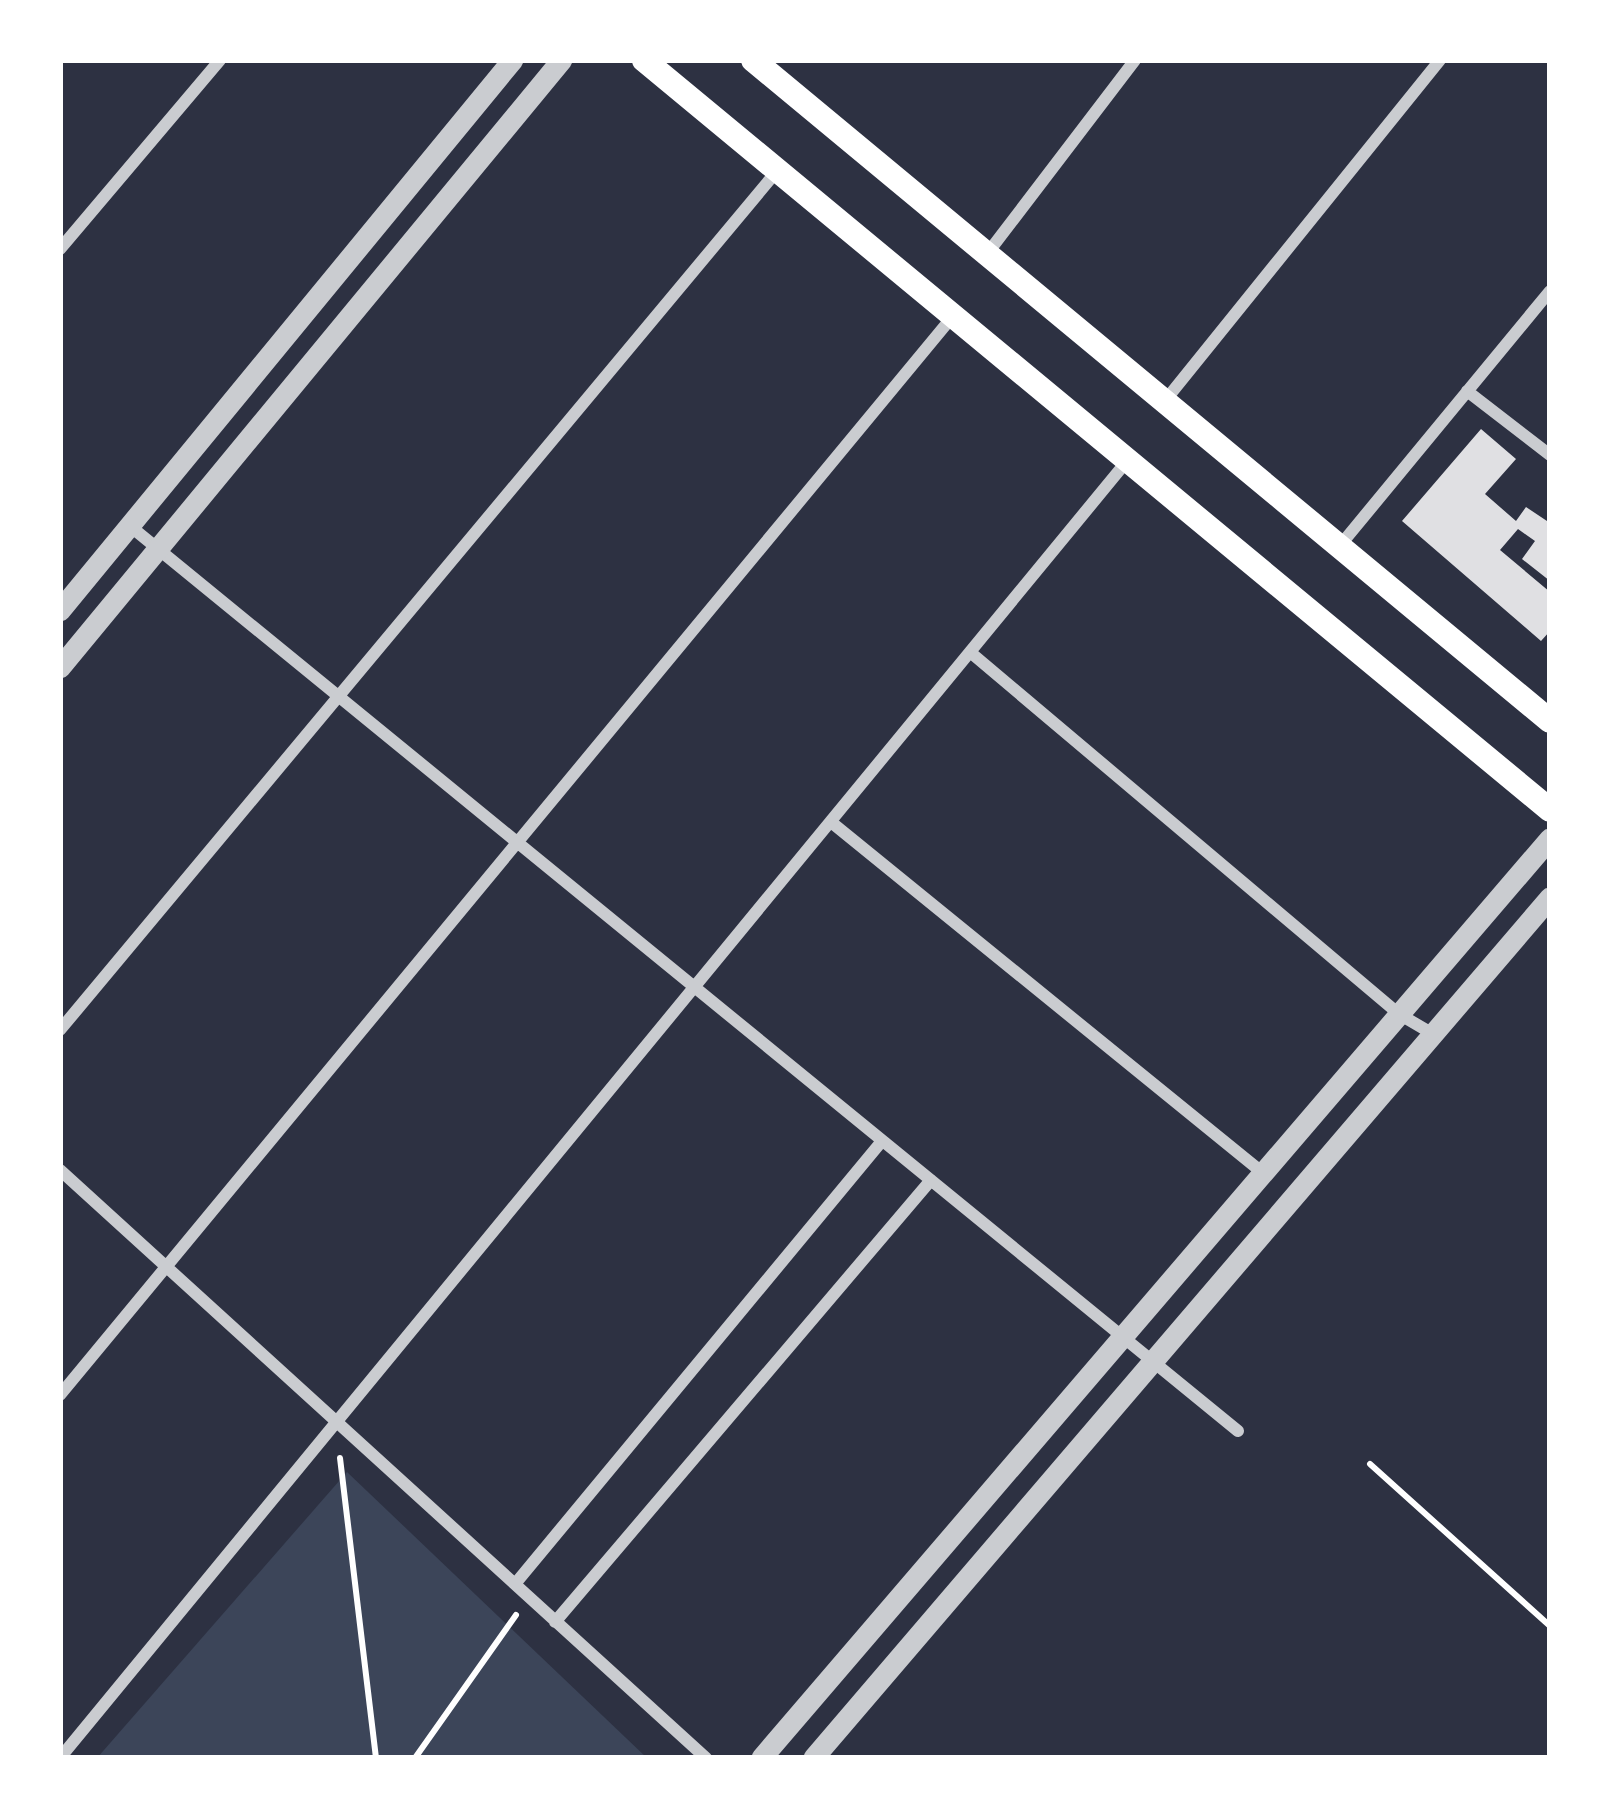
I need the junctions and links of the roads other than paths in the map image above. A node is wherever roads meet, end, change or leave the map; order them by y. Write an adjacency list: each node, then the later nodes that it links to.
1 (220, 60): 9 (street)
2 (513, 60): 17 (street)
3 (562, 60): 19 (street)
4 (644, 60): 8 (main road)
5 (752, 60): 10 (main road)
6 (1135, 60): 10 (street)
7 (1440, 60): 14 (street)
8 (777, 171): 12 (main road); 23 (street)
9 (60, 249)
10 (987, 255): 14 (main road)
11 (1550, 291): 13 (street)
12 (953, 316): 16 (main road); 28 (street)
13 (1468, 391): 15 (street); 18 (street)
14 (1164, 402): 18 (main road)
15 (1550, 455)
16 (1127, 461): 21 (street); 25 (main road)
17 (130, 526): 19 (street); 20 (street)
18 (1338, 548): 24 (main road)
19 (158, 549): 22 (street); 23 (street)
20 (60, 611)
21 (970, 652): 26 (street); 31 (street)
22 (60, 668)
23 (336, 694): 28 (street); 32 (street)
24 (1550, 721)
25 (1550, 810)
26 (831, 822): 30 (street); 36 (street)
27 (1550, 839): 31 (street)
28 (517, 842): 30 (street); 38 (street)
29 (1550, 898): 33 (street)
30 (694, 987): 34 (street); 42 (street)
31 (1400, 1014): 33 (street); 36 (street)
32 (60, 1030)
33 (1433, 1034): 40 (street)
34 (882, 1141): 37 (street); 44 (street)
35 (60, 1170): 38 (street)
36 (1263, 1173): 39 (street)
37 (931, 1180): 39 (street); 45 (street)
38 (166, 1267): 41 (street); 42 (street)
39 (1122, 1337): 40 (street); 48 (street)
40 (1153, 1363): 43 (street); 49 (street)
41 (60, 1395)
42 (336, 1422): 44 (street); 46 (street)
43 (1238, 1431)
44 (515, 1583): 45 (street)
45 (555, 1622): 47 (street)
46 (60, 1758)
47 (706, 1758)
48 (762, 1758)
49 (814, 1758)

